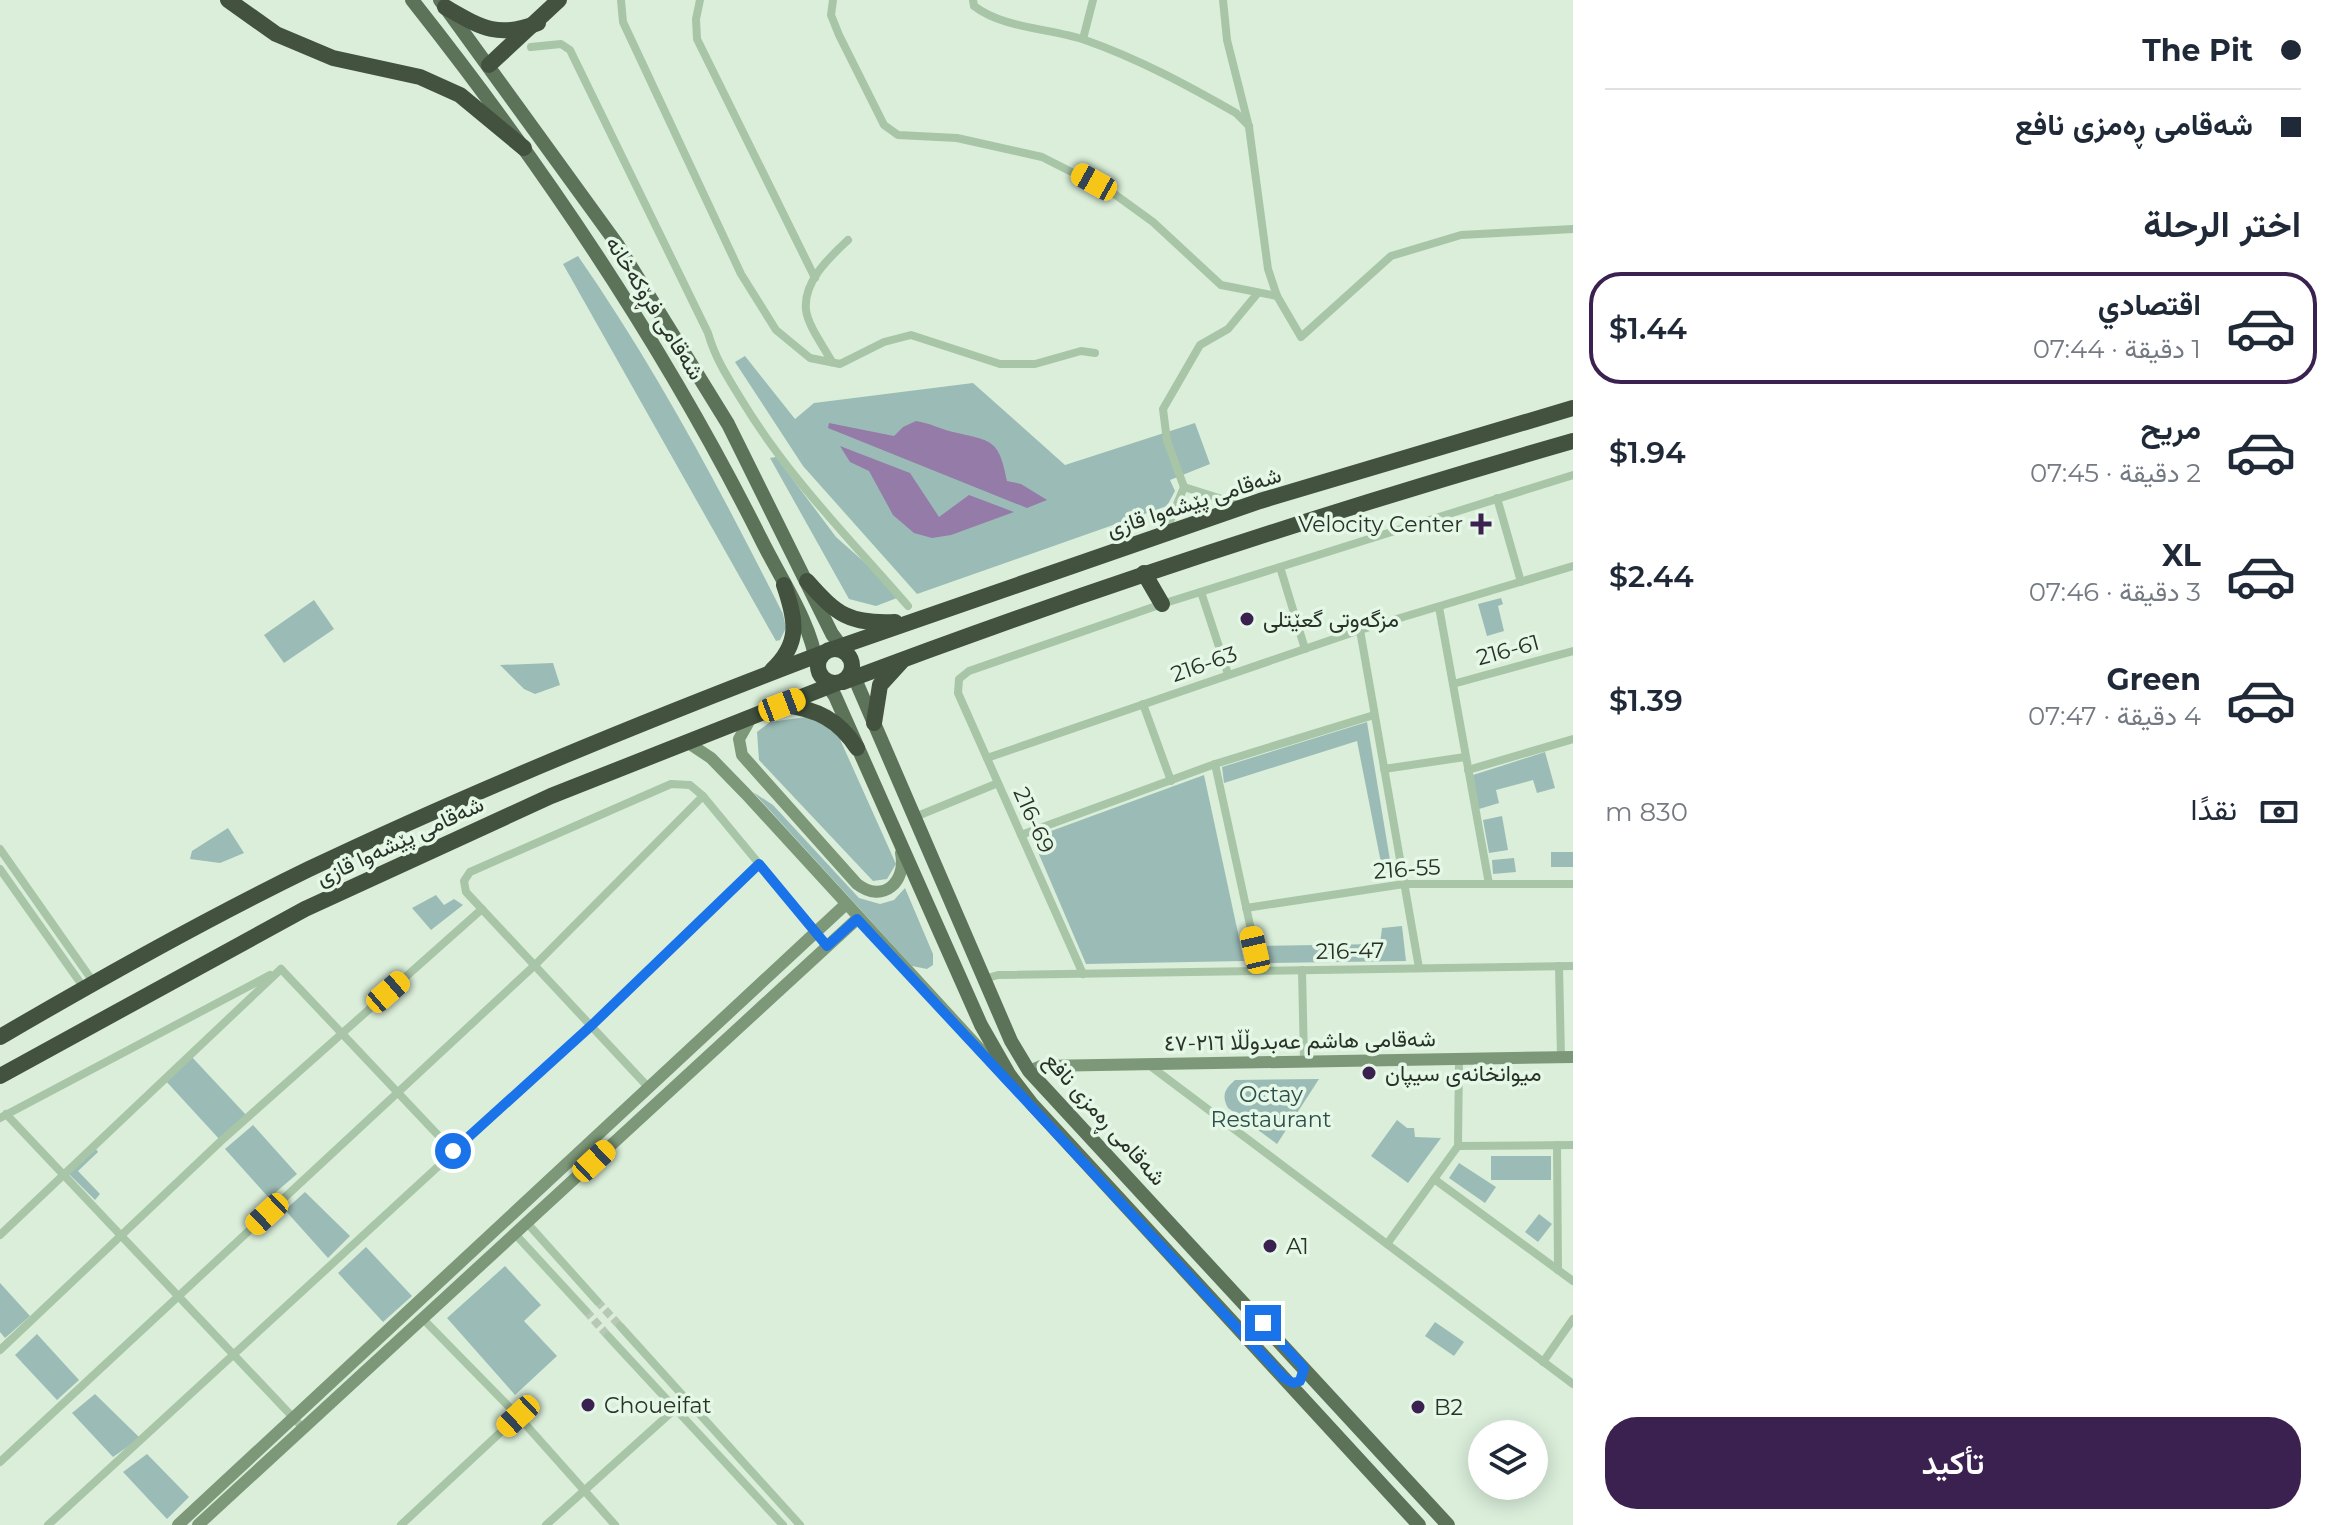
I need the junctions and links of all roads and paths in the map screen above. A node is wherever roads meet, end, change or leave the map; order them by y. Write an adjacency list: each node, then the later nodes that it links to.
1 (228, 0): 17 (highway)
2 (412, 0): 15 (main road, شەقامی فڕۆکەخانە)
3 (559, 0): 11 (highway)
4 (621, 0): 24 (street)
5 (700, 0): 20 (street)
6 (833, 0): 21 (street)
7 (973, 0): 12 (street)
8 (1093, 0): 12 (street)
9 (1223, 0): 16 (street)
10 (443, 3): 11 (highway); 14 (main road, شەقامی فڕۆکەخانە)
11 (538, 23): 14 (highway)
12 (1083, 39): 16 (street)
13 (531, 47): 40 (street)
14 (489, 65): 15 (main road); 35 (main road, شەقامی فڕۆکەخانە)
15 (473, 77): 17 (main road, شەقامی فڕۆکەخانە)
16 (1249, 127): 22 (street)
17 (524, 148): 37 (main road, شەقامی فڕۆکەخانە)
18 (1573, 229): 22 (street)
19 (848, 240): 20 (street)
20 (815, 278): 24 (street)
21 (1257, 294): 22 (street); 28 (street)
22 (1277, 296)
23 (1095, 353): 24 (street)
24 (832, 362)
25 (1573, 408): 30 (highway, شەقامی پێشەوا قازی)
26 (1573, 441): 34 (highway, شەقامی پێشەوا قازی)
27 (1573, 475): 29 (street)
28 (1184, 487): 30 (street); 31 (street)
29 (1497, 498): 33 (street); 36 (street)
30 (1246, 506): 31 (highway, شەقامی پێشەوا قازی)
31 (1163, 535): 42 (highway, شەقامی پێشەوا قازی)
32 (1573, 566): 36 (street, 216-63)
33 (1280, 567): 38 (street); 44 (street)
34 (1144, 573): 39 (highway); 46 (highway, شەقامی پێشەوا قازی)
35 (807, 581): 42 (highway); 47 (main road, شەقامی فڕۆکەخانە)
36 (1521, 582): 41 (street, 216-63)
37 (784, 585): 47 (main road, شەقامی فڕۆکەخانە); 49 (highway)
38 (1201, 592): 39 (street); 48 (street)
39 (1162, 604): 61 (street, 216-69)
40 (908, 606)
41 (1439, 607): 43 (street, 216-63); 50 (street)
42 (917, 621): 47 (highway, شەقامی پێشەوا قازی)
43 (1360, 630): 44 (street, 216-63); 53 (street)
44 (1305, 649): 48 (street, 216-63)
45 (1573, 651): 50 (street, 216-61)
46 (913, 655): 47 (highway, شەقامی پێشەوا قازی); 55 (highway)
47 (834, 666): 49 (highway, شەقامی پێشەوا قازی); 52 (highway, شەقامی پێشەوا قازی); 55 (main road, شەقامی ڕەمزی نافع); 56 (main road, شەقامی ڕەمزی نافع)
48 (1228, 674): 51 (street, 216-63)
49 (760, 678): 94 (highway, شەقامی پێشەوا قازی)
50 (1453, 684): 60 (street)
51 (1143, 704): 61 (street, 216-63); 65 (street)
52 (782, 705): 54 (highway, شەقامی پێشەوا قازی); 59 (highway)
53 (1374, 715): 62 (street); 63 (street)
54 (752, 716): 58 (highway, شەقامی پێشەوا قازی); 69 (street)
55 (872, 717): 56 (main road); 70 (main road, شەقامی ڕەمزی نافع)
56 (847, 722): 59 (main road, شەقامی ڕەمزی نافع)
57 (1573, 739): 64 (street)
58 (687, 742): 67 (street); 103 (highway, شەقامی پێشەوا قازی)
59 (857, 748): 72 (main road, شەقامی ڕەمزی نافع)
60 (1465, 757): 63 (street); 64 (street)
61 (987, 758): 66 (street, 216-69)
62 (1215, 764): 65 (street); 80 (street)
63 (1384, 769): 76 (street)
64 (1468, 770): 77 (street)
65 (1171, 781): 71 (street)
66 (998, 783): 70 (street); 71 (street, 216-69)
67 (746, 794): 69 (street); 79 (street)
68 (703, 796): 74 (street); 81 (street); 85 (street)
69 (777, 796): 72 (street)
70 (915, 817): 93 (main road, شەقامی ڕەمزی نافع)
71 (1021, 835): 92 (street, 216-69)
72 (898, 840): 106 (main road, شەقامی ڕەمزی نافع)
73 (0, 849): 94 (street)
74 (759, 864): 83 (street); 95 (street)
75 (0, 869): 94 (street)
76 (1404, 884): 77 (street, 216-55); 80 (street, 216-55); 88 (street)
77 (1489, 884): 78 (street, 216-55)
78 (1573, 884)
79 (845, 905): 82 (street); 83 (street)
80 (1246, 908): 91 (street)
81 (482, 909): 85 (street); 96 (street)
82 (857, 919): 84 (street); 106 (street)
83 (815, 933): 84 (street); 104 (street)
84 (827, 946): 115 (street)
85 (535, 965): 95 (street); 105 (street)
86 (1559, 966): 87 (street, 216-47); 88 (street, 216-47); 98 (street)
87 (1573, 966)
88 (1419, 968): 90 (street, 216-47)
89 (281, 969): 96 (street); 107 (street); 112 (street)
90 (1302, 970): 91 (street, 216-47); 100 (street)
91 (1260, 971): 92 (street, 216-47)
92 (1083, 974): 93 (street, 216-47)
93 (984, 979): 102 (main road, شەقامی ڕەمزی نافع)
94 (89, 985): 97 (highway, شەقامی پێشەوا قازی)
95 (592, 1025): 104 (street); 111 (street)
96 (342, 1033): 105 (street); 117 (street)
97 (0, 1037)
98 (1567, 1057): 99 (street, شەقامی هاشم عەبدوڵڵا ٢١٦-٤٧)
99 (1459, 1059): 100 (street, شەقامی هاشم عەبدوڵڵا ٢١٦-٤٧); 110 (street)
100 (1304, 1060): 101 (street, شەقامی هاشم عەبدوڵڵا ٢١٦-٤٧)
101 (1145, 1062): 102 (street, شەقامی هاشم عەبدوڵڵا ٢١٦-٤٧); 120 (street)
102 (1029, 1071): 135 (main road, شەقامی ڕەمزی نافع)
103 (0, 1076)
104 (649, 1088): 114 (street)
105 (397, 1093): 111 (street); 125 (street)
106 (1032, 1104): 136 (main road, شەقامی ڕەمزی نافع)
107 (3, 1116): 112 (street)
108 (1557, 1145): 109 (street); 110 (street); 123 (street)
109 (1573, 1145)
110 (1458, 1146): 113 (street)
111 (453, 1151): 133 (street)
112 (66, 1176): 117 (street); 118 (street)
113 (1434, 1179): 120 (street); 123 (street)
114 (538, 1192): 115 (street); 121 (street)
115 (549, 1204): 116 (street)
116 (528, 1224): 119 (street); 126 (street)
117 (120, 1234): 125 (street); 132 (street)
118 (0, 1235)
119 (516, 1235): 122 (street); 127 (street)
120 (1387, 1244): 134 (street)
121 (471, 1254): 122 (street); 141 (street)
122 (482, 1266): 128 (street)
123 (1558, 1270): 124 (street)
124 (1573, 1281)
125 (180, 1295): 133 (street); 143 (street)
126 (597, 1301)
127 (586, 1311)
128 (423, 1319): 140 (street); 141 (street)
129 (1573, 1319): 134 (street)
130 (620, 1326): 145 (street)
131 (608, 1336): 138 (street)
132 (0, 1350)
133 (233, 1352): 141 (street); 147 (street)
134 (1543, 1362): 137 (street)
135 (1301, 1365): 136 (main road); 139 (main road, شەقامی ڕەمزی نافع)
136 (1284, 1378): 142 (main road, شەقامی ڕەمزی نافع)
137 (1573, 1384)
138 (675, 1409): 144 (street); 146 (street)
139 (1348, 1415): 142 (main road); 156 (main road, شەقامی ڕەمزی نافع)
140 (518, 1416): 144 (street); 150 (street)
141 (299, 1422): 148 (street); 149 (street)
142 (1332, 1430): 155 (main road, شەقامی ڕەمزی نافع)
143 (0, 1462)
144 (583, 1490): 151 (street); 152 (street)
145 (779, 1502): 146 (street); 154 (street)
146 (770, 1511): 153 (street)
147 (48, 1525)
148 (178, 1525)
149 (198, 1525)
150 (401, 1525)
151 (546, 1525)
152 (615, 1525)
153 (783, 1525)
154 (800, 1525)
155 (1419, 1525)
156 (1448, 1525)

